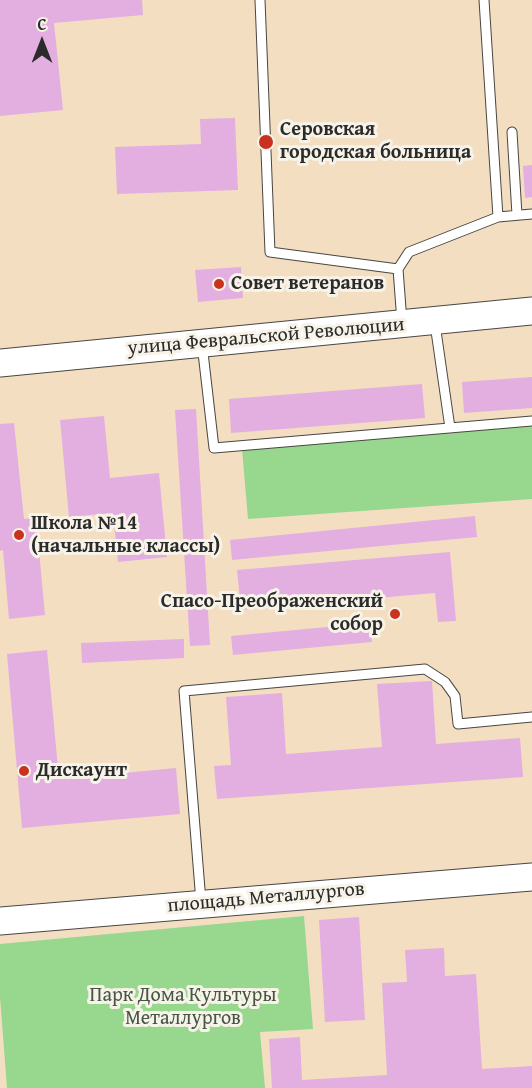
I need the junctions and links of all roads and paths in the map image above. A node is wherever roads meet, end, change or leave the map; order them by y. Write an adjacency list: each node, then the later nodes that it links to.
1 (260, 0): 7 (lane)
2 (484, 0): 6 (lane)
3 (512, 132): 5 (lane)
4 (532, 214): 5 (lane)
5 (517, 215): 6 (lane)
6 (498, 217): 7 (lane)
7 (398, 269): 10 (lane)
8 (532, 312): 9 (street, улица Февральской Революции)
9 (434, 321): 10 (street, улица Февральской Революции); 14 (lane)
10 (403, 324): 11 (street, улица Февральской Революции)
11 (202, 343): 12 (street, улица Февральской Революции); 14 (lane)
12 (0, 363)
13 (532, 421): 14 (lane)
14 (450, 428)
15 (532, 717): 17 (lane)
16 (532, 877): 17 (street, площадь Металлургов)
17 (201, 903): 18 (street, площадь Металлургов)
18 (0, 921)

